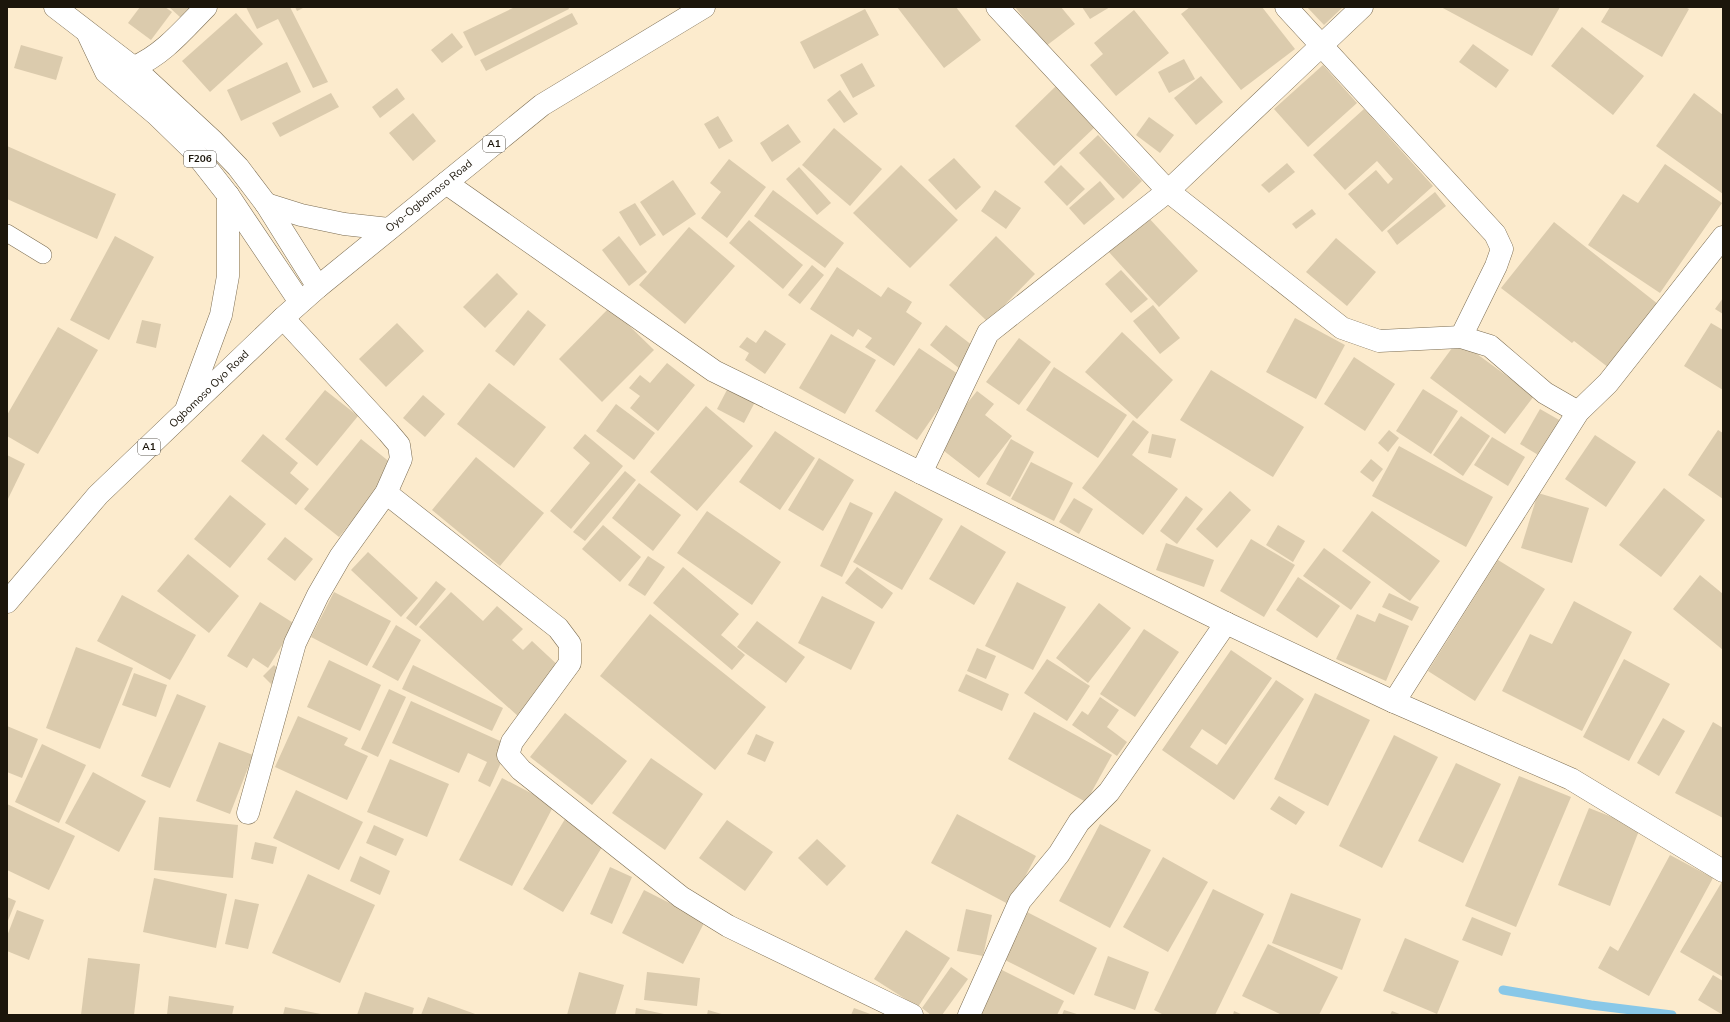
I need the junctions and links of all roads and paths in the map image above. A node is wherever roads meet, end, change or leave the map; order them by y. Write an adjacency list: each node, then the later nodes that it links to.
1 (55, 7): 7 (main road, F206)
2 (206, 7): 9 (main road)
3 (704, 7): 11 (main road, Oyo-Ogbomoso Road / A1)
4 (997, 7): 12 (main road)
5 (1286, 7): 8 (main road)
6 (1362, 7): 8 (main road)
7 (86, 30): 9 (main road, F206); 10 (main road, F206)
8 (1322, 45): 12 (main road); 22 (main road)
9 (133, 67): 10 (main road); 14 (main road, F206)
10 (106, 72): 13 (main road, F206)
11 (446, 183): 15 (main road, Oyo-Ogbomoso Road / A1); 25 (main road)
12 (1168, 191): 22 (main road); 25 (main road)
13 (228, 195): 20 (main road, F206); 24 (main road)
14 (266, 204): 15 (main road); 19 (main road, F206)
15 (389, 229): 19 (main road, Oyo-Ogbomoso Road / A1)
16 (7, 233): 18 (lane)
17 (1723, 237): 23 (main road)
18 (43, 255)
19 (318, 287): 20 (main road, Oyo-Ogbomoso Road / A1)
20 (300, 302): 21 (main road, Ogbomoso Oyo Road / A1)
21 (283, 318): 24 (main road, Ogbomoso Oyo Road / A1); 26 (main road)
22 (1461, 337): 23 (main road)
23 (1578, 412): 29 (main road)
24 (184, 413): 27 (main road, Ogbomoso Oyo Road / A1)
25 (920, 473): 28 (main road)
26 (386, 493): 30 (main road); 32 (main road)
27 (7, 602)
28 (1226, 623): 29 (main road); 33 (main road)
29 (1394, 702): 31 (main road)
30 (248, 813)
31 (1723, 871)
32 (912, 1015)
33 (970, 1015)

